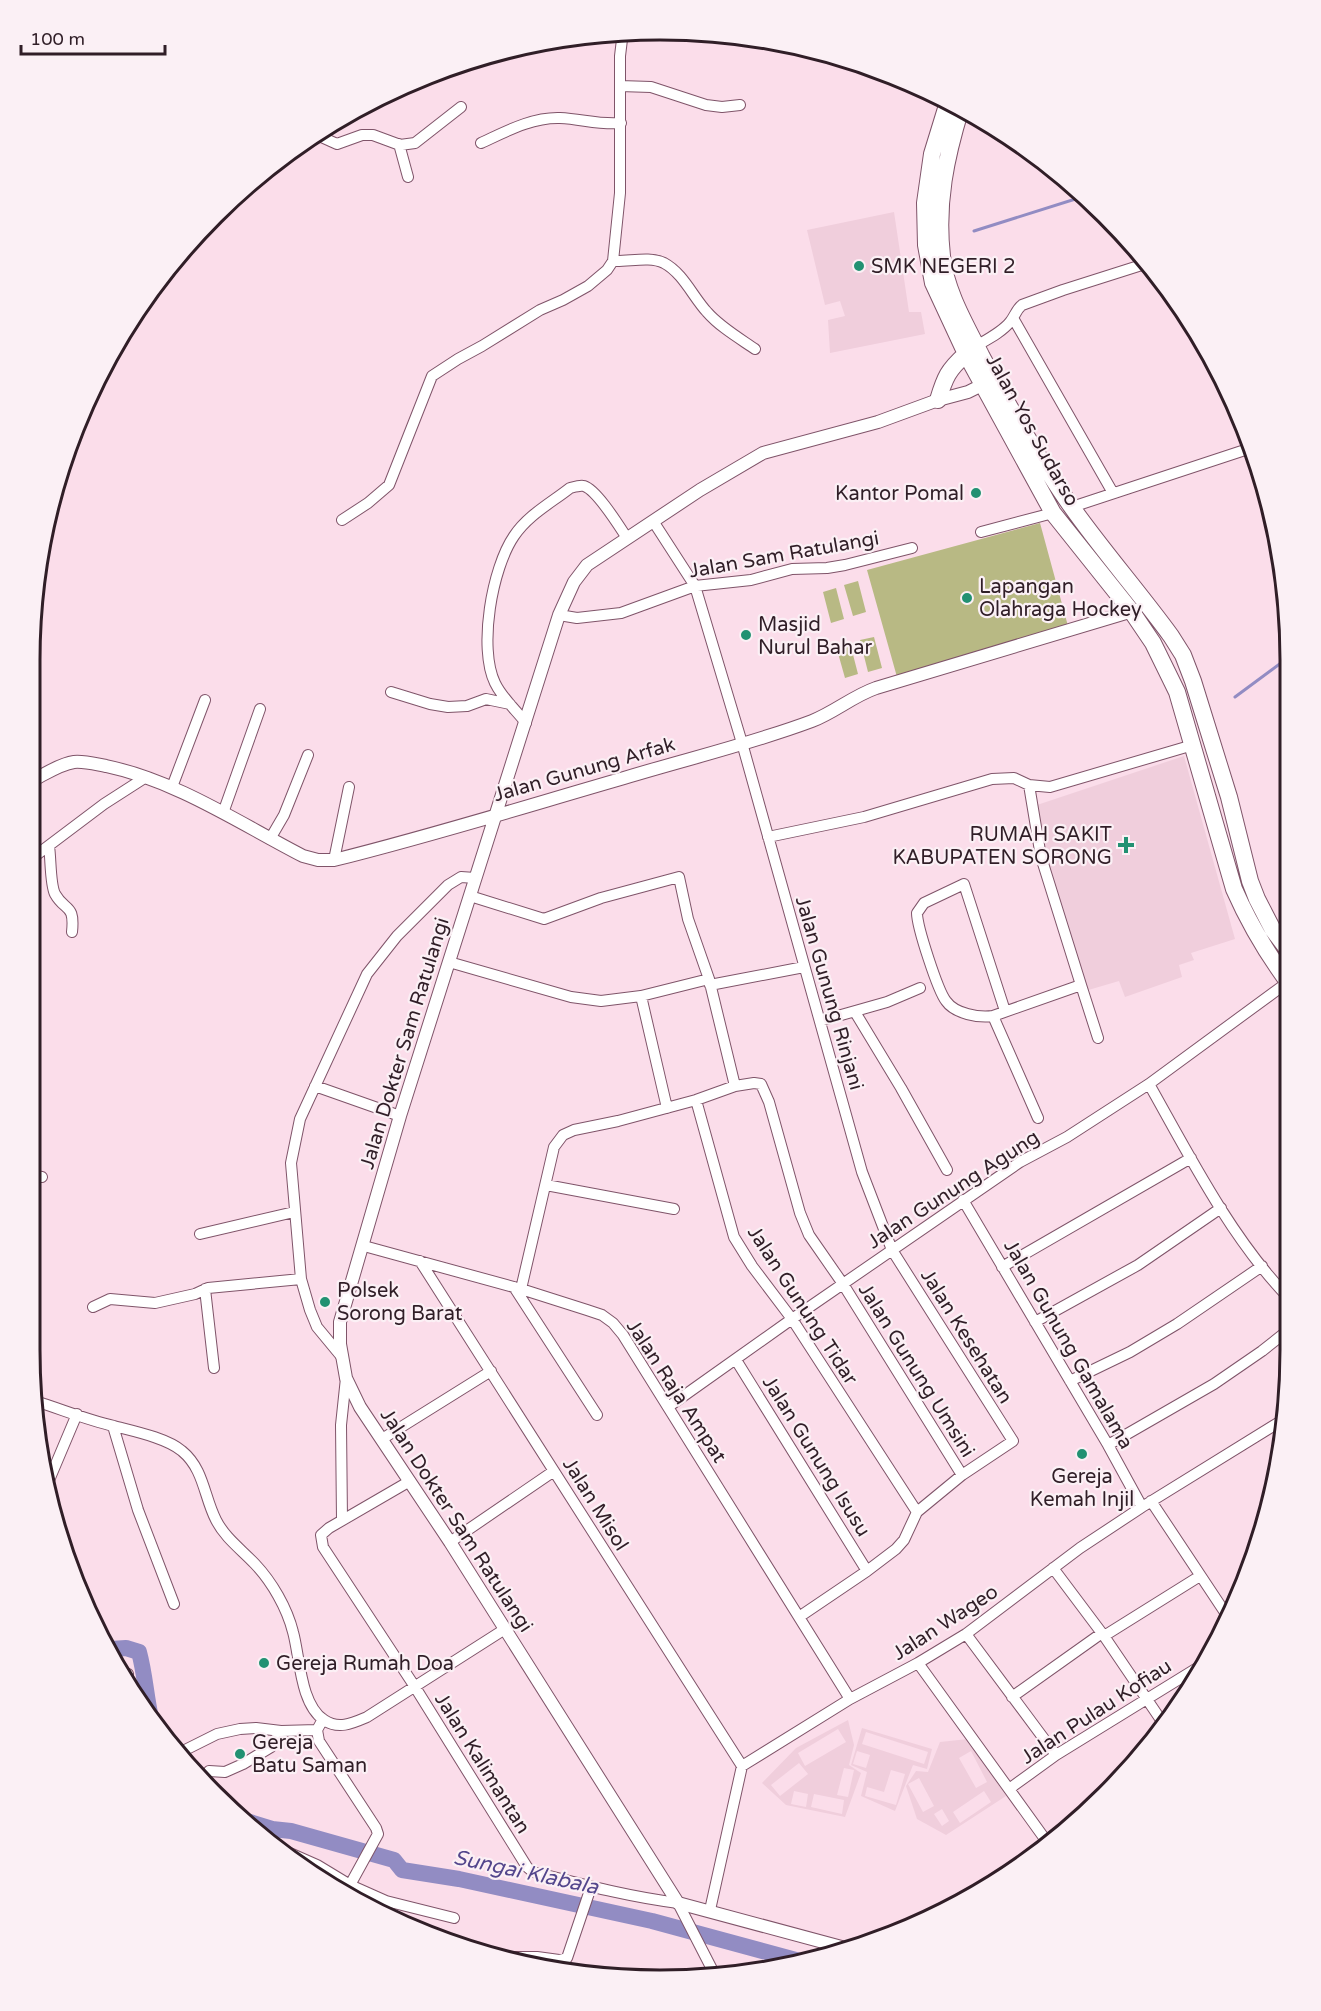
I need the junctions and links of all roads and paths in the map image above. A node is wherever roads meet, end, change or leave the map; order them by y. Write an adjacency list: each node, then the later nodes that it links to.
1 (622, 42): 2 (street)
2 (620, 86): 3 (street); 7 (street)
3 (740, 105)
4 (461, 107): 10 (street)
5 (946, 110): 16 (highway, Jalan Yos Sudarso)
6 (958, 117): 16 (highway, Jalan Yos Sudarso)
7 (621, 123): 9 (street); 12 (street)
8 (326, 139): 10 (street)
9 (481, 143)
10 (399, 144): 11 (street)
11 (408, 177)
12 (613, 261): 15 (street); 23 (street)
13 (1138, 266): 14 (street)
14 (1013, 318): 16 (street); 20 (street)
15 (755, 349)
16 (971, 350): 17 (highway, Jalan Yos Sudarso); 18 (highway)
17 (988, 382): 18 (street, Jalan Dokter Sam Ratulangi); 21 (highway, Jalan Yos Sudarso); 22 (highway, Jalan Yos Sudarso)
18 (938, 400): 24 (street, Jalan Dokter Sam Ratulangi)
19 (1244, 450): 20 (street)
20 (1113, 493): 21 (street)
21 (1072, 507): 29 (highway, Jalan Yos Sudarso)
22 (1053, 513): 25 (street); 30 (highway, Jalan Yos Sudarso)
23 (342, 520)
24 (653, 521): 26 (street, Jalan Dokter Sam Ratulangi); 28 (street, Jalan Gunung Rinjani)
25 (981, 532)
26 (627, 538): 31 (street, Jalan Dokter Sam Ratulangi); 34 (street)
27 (912, 548): 28 (street, Jalan Sam Ratulangi)
28 (695, 586): 31 (street, Jalan Sam Ratulangi); 37 (street, Jalan Gunung Rinjani)
29 (1149, 605): 30 (street, Jalan Gunung Arfak); 53 (highway, Jalan Yos Sudarso)
30 (1132, 612): 37 (street, Jalan Gunung Arfak); 38 (highway, Jalan Yos Sudarso)
31 (559, 615): 36 (street, Jalan Dokter Sam Ratulangi)
32 (391, 692): 34 (street)
33 (205, 700): 43 (street)
34 (510, 704): 36 (street)
35 (260, 708): 45 (street)
36 (526, 723): 46 (street, Jalan Dokter Sam Ratulangi)
37 (742, 743): 46 (street, Jalan Gunung Arfak); 47 (street, Jalan Gunung Rinjani)
38 (1193, 745): 42 (street); 54 (highway, Jalan Yos Sudarso)
39 (308, 755): 48 (street)
40 (40, 776): 41 (street, Jalan Gunung Arfak)
41 (146, 777): 43 (street, Jalan Gunung Arfak); 49 (street)
42 (1029, 785): 47 (street); 61 (street)
43 (172, 787): 45 (street, Jalan Gunung Arfak)
44 (349, 787): 51 (street)
45 (223, 813): 48 (street, Jalan Gunung Arfak)
46 (495, 815): 51 (street, Jalan Gunung Arfak); 52 (street, Jalan Dokter Sam Ratulangi)
47 (768, 837): 59 (street, Jalan Gunung Rinjani)
48 (270, 839): 51 (street, Jalan Gunung Arfak)
49 (50, 846): 50 (street); 56 (street)
50 (40, 853)
51 (334, 861)
52 (475, 878): 55 (street, Jalan Dokter Sam Ratulangi); 72 (street)
53 (1250, 881): 54 (highway); 57 (highway, Jalan Yos Sudarso)
54 (1234, 889): 60 (highway, Jalan Yos Sudarso)
55 (470, 896): 58 (street, Jalan Dokter Sam Ratulangi); 62 (street)
56 (72, 932)
57 (1280, 939)
58 (449, 962): 65 (street); 76 (street, Jalan Dokter Sam Ratulangi)
59 (804, 967): 62 (street); 69 (street, Jalan Gunung Rinjani)
60 (1280, 971)
61 (1080, 981): 66 (street); 70 (street)
62 (709, 982): 65 (street); 73 (street)
63 (920, 988): 67 (street)
64 (1280, 988): 71 (street, Jalan Gunung Agung)
65 (641, 996): 75 (street)
66 (1005, 1011): 68 (street); 68 (street)
67 (855, 1012): 69 (street); 79 (street)
68 (993, 1016): 77 (street)
69 (820, 1021): 87 (street, Jalan Gunung Rinjani)
70 (1098, 1038)
71 (1149, 1084): 78 (street); 81 (street, Jalan Gunung Agung)
72 (315, 1086): 76 (street); 84 (street)
73 (735, 1086): 74 (street); 92 (street, Jalan Gunung Umsini)
74 (696, 1100): 75 (street); 97 (street, Jalan Gunung Tidar)
75 (667, 1108): 80 (street)
76 (400, 1116): 86 (street, Jalan Dokter Sam Ratulangi)
77 (1038, 1118)
78 (1191, 1158): 82 (street); 90 (street)
79 (947, 1170)
80 (546, 1185): 83 (street); 93 (street)
81 (963, 1200): 87 (street, Jalan Gunung Agung); 90 (street, Jalan Gunung Gamalama)
82 (1221, 1208): 89 (street); 98 (street)
83 (674, 1209)
84 (294, 1212): 85 (street); 91 (street)
85 (200, 1234)
86 (364, 1246): 88 (street, Jalan Raja Ampat); 100 (street, Jalan Dokter Sam Ratulangi)
87 (892, 1250): 92 (street, Jalan Gunung Agung); 116 (street, Jalan Kesehatan)
88 (420, 1261): 93 (street, Jalan Raja Ampat); 103 (street, Jalan Misol)
89 (1262, 1266): 94 (street); 105 (street)
90 (1002, 1267): 98 (street, Jalan Gunung Gamalama)
91 (300, 1279): 95 (street); 100 (street)
92 (843, 1284): 97 (street, Jalan Gunung Agung); 116 (street, Jalan Gunung Umsini)
93 (517, 1288): 107 (street, Jalan Raja Ampat); 109 (street)
94 (1280, 1288)
95 (205, 1289): 96 (street); 102 (street)
96 (93, 1307)
97 (792, 1319): 101 (street, Jalan Gunung Agung); 119 (street, Jalan Gunung Tidar)
98 (1035, 1322): 105 (street, Jalan Gunung Gamalama)
99 (1280, 1337): 113 (street)
100 (341, 1356): 104 (street, Jalan Dokter Sam Ratulangi)
101 (736, 1360): 107 (street, Jalan Gunung Agung); 123 (street, Jalan Gunung Isusu)
102 (214, 1368)
103 (491, 1371): 112 (street); 114 (street, Jalan Misol)
104 (346, 1378): 112 (street, Jalan Dokter Sam Ratulangi); 120 (street)
105 (1070, 1381): 113 (street, Jalan Gunung Gamalama)
106 (43, 1404): 108 (street)
107 (668, 1407): 127 (street, Jalan Raja Ampat)
108 (77, 1414): 111 (street); 115 (street)
109 (597, 1415)
110 (1276, 1424): 118 (street, Jalan Wageo)
111 (113, 1426): 125 (street); 138 (street)
112 (382, 1439): 117 (street, Jalan Dokter Sam Ratulangi)
113 (1108, 1445): 118 (street, Jalan Gunung Gamalama)
114 (554, 1471): 121 (street); 143 (street, Jalan Misol)
115 (52, 1472)
116 (962, 1475): 119 (street)
117 (410, 1481): 120 (street); 121 (street, Jalan Dokter Sam Ratulangi)
118 (1147, 1504): 122 (street, Jalan Wageo); 124 (street, Jalan Gunung Gamalama)
119 (917, 1512): 123 (street)
120 (342, 1520): 133 (street, Jalan Kalimantan)
121 (450, 1542): 128 (street, Jalan Dokter Sam Ratulangi)
122 (1053, 1568): 129 (street, Jalan Wageo); 130 (street)
123 (867, 1571): 127 (street)
124 (1200, 1576): 126 (street, Jalan Gunung Gamalama); 130 (street)
125 (174, 1604)
126 (1223, 1610)
127 (799, 1617): 136 (street, Jalan Raja Ampat)
128 (505, 1629): 133 (street); 150 (street, Jalan Dokter Sam Ratulangi)
129 (966, 1634): 131 (street, Jalan Wageo); 134 (street)
130 (1103, 1634): 134 (street); 135 (street)
131 (918, 1663): 136 (street, Jalan Wageo); 145 (street)
132 (1190, 1672): 135 (street, Jalan Pulau Kofiau)
133 (415, 1687): 138 (street); 149 (street, Jalan Kalimantan)
134 (1012, 1697): 142 (street)
135 (1147, 1698): 137 (street); 142 (street, Jalan Pulau Kofiau)
136 (850, 1699): 143 (street, Jalan Wageo)
137 (1160, 1718)
138 (323, 1719): 139 (street)
139 (317, 1730): 140 (street); 147 (street)
140 (281, 1731): 141 (street); 144 (street)
141 (186, 1749)
142 (1056, 1755): 145 (street, Jalan Pulau Kofiau)
143 (742, 1766): 151 (street)
144 (209, 1771)
145 (1010, 1789): 146 (street)
146 (1044, 1837)
147 (344, 1884)
148 (347, 1885): 152 (street)
149 (589, 1892): 150 (street, Jalan Kalimantan); 154 (street)
150 (678, 1903): 151 (street); 155 (street)
151 (710, 1911): 153 (street)
152 (454, 1918)
153 (835, 1945)
154 (536, 1958)
155 (711, 1968)

